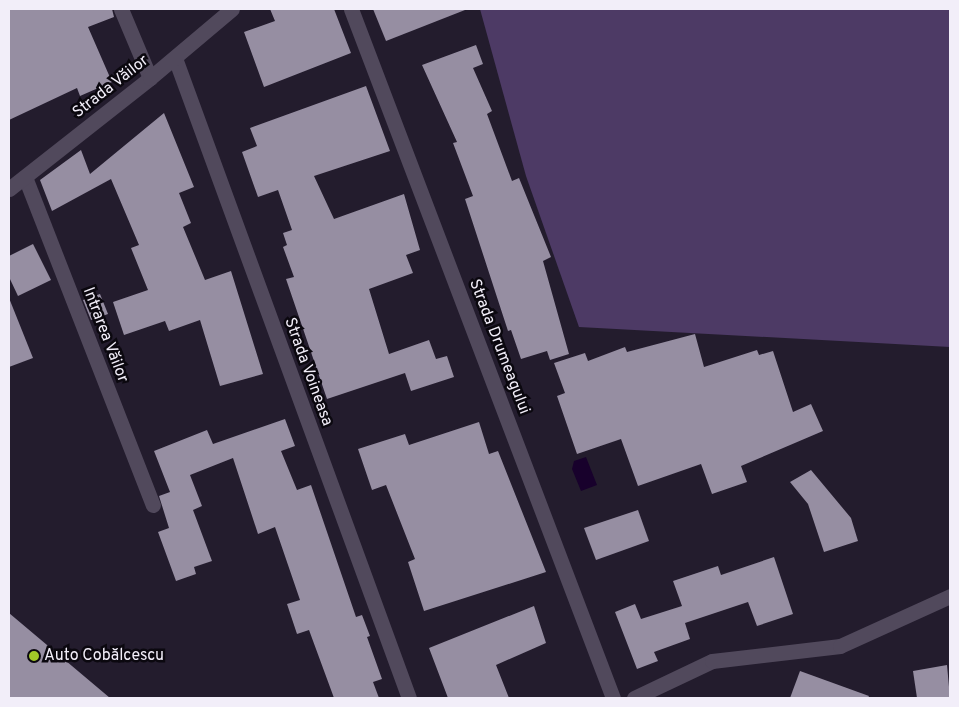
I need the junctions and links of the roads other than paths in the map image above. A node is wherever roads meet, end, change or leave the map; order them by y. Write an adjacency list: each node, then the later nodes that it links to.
1 (121, 9): 5 (street)
2 (232, 9): 4 (street, Strada Văilor)
3 (351, 9): 11 (street, Strada Drumeagului)
4 (175, 58): 5 (street, Strada Văilor); 10 (street, Strada Voineasa)
5 (150, 78): 6 (street, Strada Văilor)
6 (25, 177): 7 (street, Strada Văilor); 8 (street, Intrarea Văilor)
7 (9, 189)
8 (153, 505)
9 (950, 596): 12 (street)
10 (409, 698)
11 (613, 698)
12 (634, 698)

